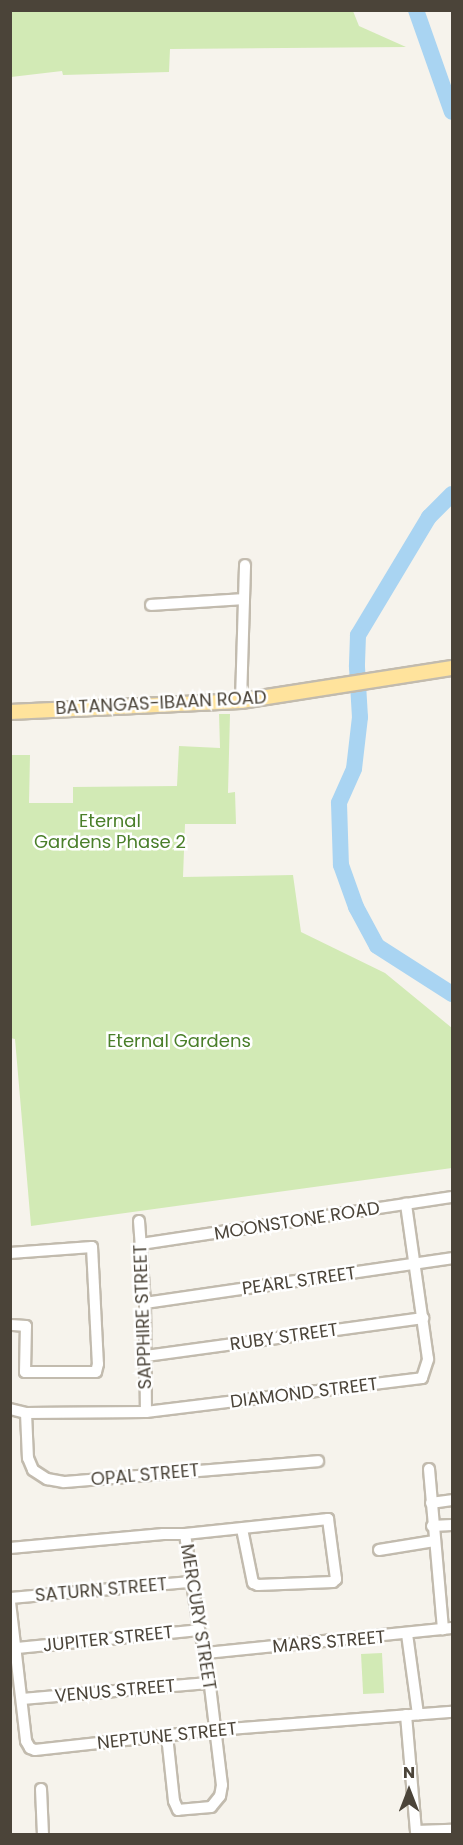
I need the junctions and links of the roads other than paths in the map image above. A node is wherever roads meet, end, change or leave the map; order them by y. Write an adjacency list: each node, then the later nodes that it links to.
1 (245, 565): 2 (street)
2 (244, 599): 3 (street); 5 (street)
3 (151, 605)
4 (453, 669): 5 (main road, BATANGAS-IBAAN ROAD)
5 (241, 701): 6 (main road, BATANGAS-IBAAN ROAD)
6 (10, 712)
7 (453, 1197): 8 (street, MOONSTONE ROAD)
8 (406, 1204): 10 (street, MOONSTONE ROAD); 13 (street, DIAMOND STREET)
9 (139, 1221): 10 (street, SAPPHIRE STREET)
10 (141, 1244): 14 (street, SAPPHIRE STREET)
11 (10, 1253): 16 (street)
12 (453, 1258): 13 (street, PEARL STREET)
13 (414, 1264): 14 (street, PEARL STREET); 15 (street, DIAMOND STREET)
14 (145, 1303): 17 (street, SAPPHIRE STREET)
15 (423, 1318): 17 (street, RUBY STREET); 19 (street, DIAMOND STREET)
16 (10, 1325)
17 (146, 1356): 19 (street, SAPPHIRE STREET)
18 (10, 1409): 20 (street, DIAMOND STREET)
19 (146, 1412): 20 (street, DIAMOND STREET)
20 (26, 1413): 21 (street, OPAL STREET)
21 (318, 1461)
22 (429, 1469): 24 (street)
23 (453, 1500): 24 (street)
24 (430, 1503): 26 (street)
25 (453, 1525): 26 (street)
26 (432, 1526): 29 (street)
27 (242, 1529): 27 (street); 28 (street)
28 (186, 1534): 30 (street, MERCURY STREET); 32 (street, MERCURY STREET)
29 (434, 1541): 31 (street); 34 (street)
30 (10, 1548)
31 (379, 1550)
32 (192, 1581): 33 (street, SATURN STREET); 35 (street, MERCURY STREET)
33 (10, 1600): 37 (street, NEPTUNE STREET)
34 (448, 1629): 36 (street, MARS STREET)
35 (200, 1630): 37 (street, JUPITER STREET); 38 (street, MERCURY STREET)
36 (407, 1634): 38 (street, MARS STREET); 42 (street)
37 (17, 1648): 40 (street, NEPTUNE STREET)
38 (206, 1653): 39 (street, MERCURY STREET)
39 (208, 1683): 40 (street, VENUS STREET); 44 (street, MERCURY STREET)
40 (22, 1699): 45 (street, NEPTUNE STREET)
41 (453, 1712): 42 (street, NEPTUNE STREET)
42 (418, 1714): 43 (street, NEPTUNE STREET)
43 (406, 1715): 44 (street, NEPTUNE STREET); 47 (street)
44 (216, 1730): 45 (street, NEPTUNE STREET); 45 (street, MERCURY STREET)
45 (167, 1736)
46 (41, 1789): 48 (street)
47 (453, 1830)
48 (43, 1834)

